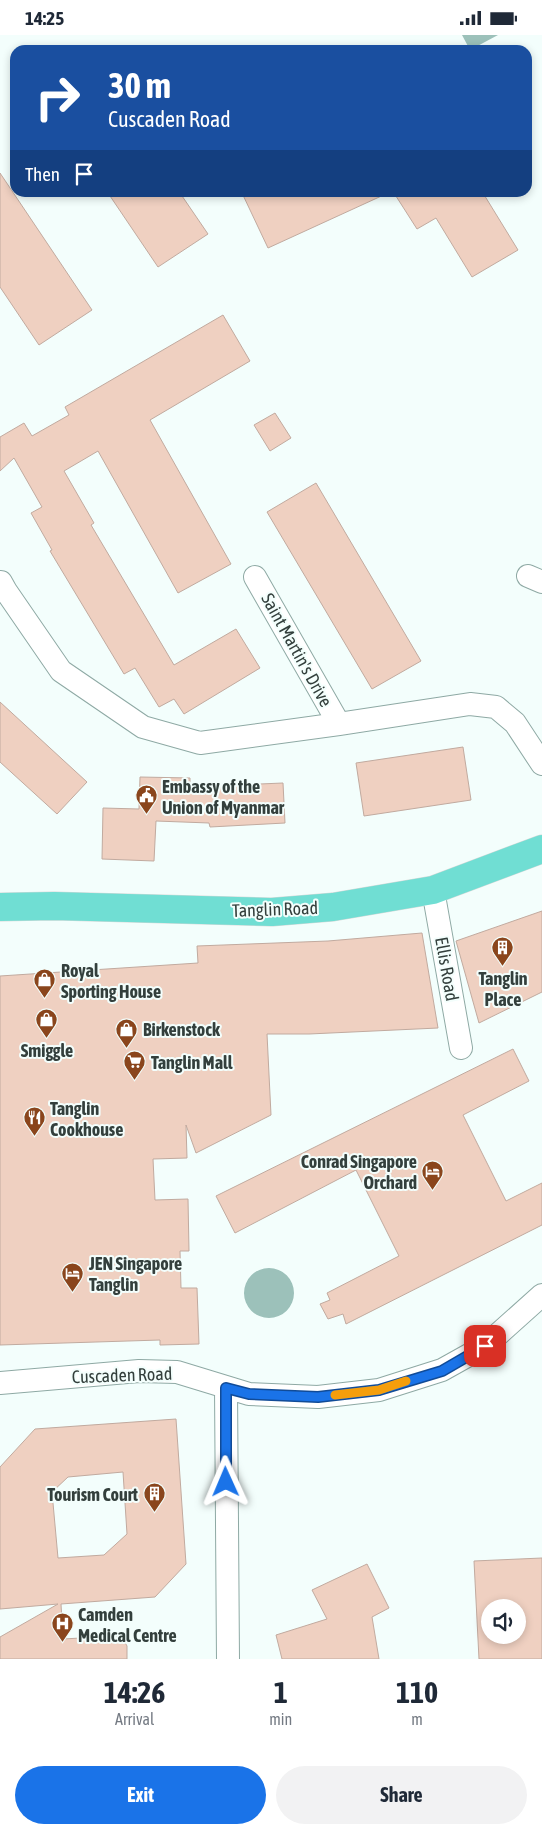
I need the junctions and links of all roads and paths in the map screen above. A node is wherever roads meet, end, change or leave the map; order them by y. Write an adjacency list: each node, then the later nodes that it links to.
1 (255, 577): 3 (street, Saint Martin's Drive)
2 (1, 582): 3 (street, Saint Martin's Drive)
3 (338, 725): 4 (street, Saint Martin's Drive)
4 (542, 764)
5 (542, 849): 6 (main road, Tanglin Road)
6 (433, 890): 7 (main road, Tanglin Road); 8 (street, Ellis Road)
7 (2, 906)
8 (461, 1048)
9 (542, 1295): 11 (street, Cuscaden Road)
10 (0, 1383): 11 (street, Cuscaden Road)
11 (226, 1388): 12 (street)
12 (228, 1659)

